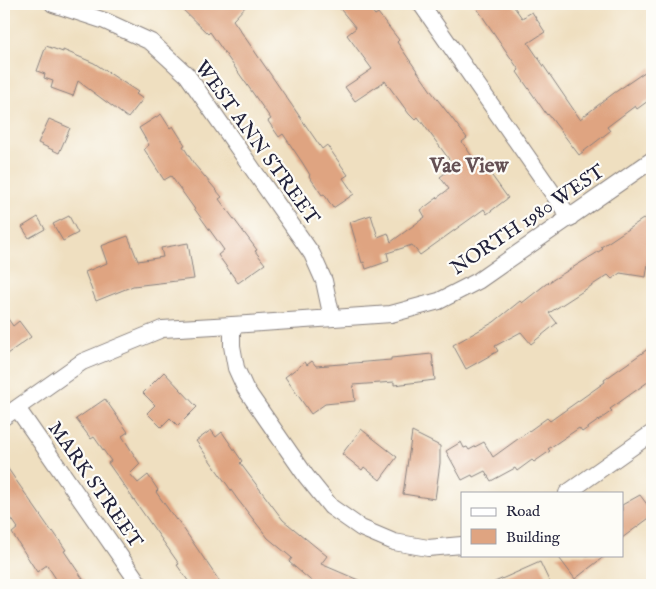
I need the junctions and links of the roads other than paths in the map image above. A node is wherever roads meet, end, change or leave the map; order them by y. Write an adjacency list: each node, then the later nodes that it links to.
1 (52, 4): 5 (street, WEST ANN STREET)
2 (421, 4): 4 (street)
3 (652, 160): 4 (street, NORTH 1980 WEST)
4 (570, 218): 5 (street, NORTH 1980 WEST)
5 (332, 318): 6 (street, NORTH 1980 WEST)
6 (232, 325): 7 (street, NORTH 1980 WEST); 10 (street)
7 (10, 412): 11 (street, MARK STREET)
8 (652, 433): 9 (street)
9 (568, 492)
10 (461, 545)
11 (140, 585)

